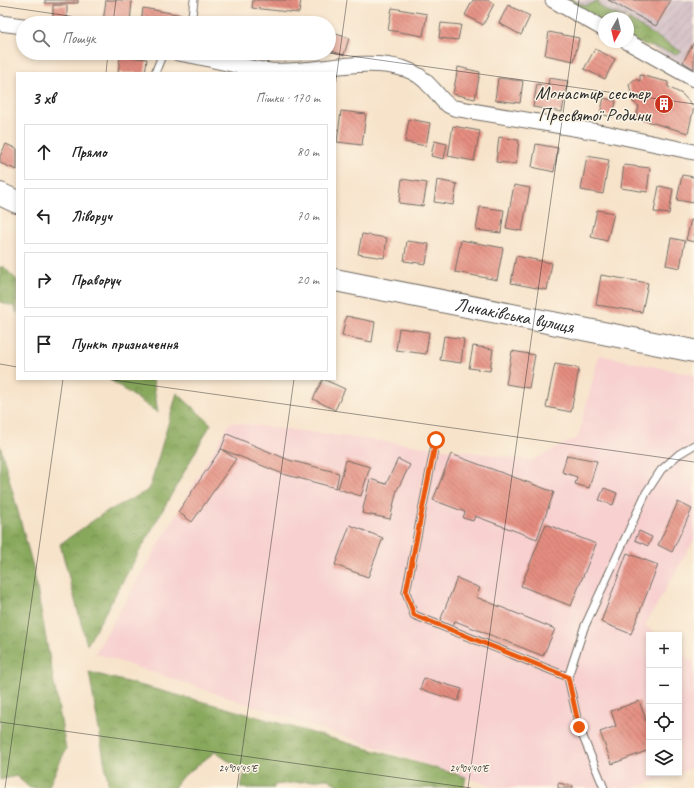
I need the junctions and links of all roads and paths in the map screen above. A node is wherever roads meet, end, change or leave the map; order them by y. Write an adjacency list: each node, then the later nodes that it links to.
1 (194, 0): 3 (lane)
2 (552, 0): 6 (street)
3 (192, 16)
4 (0, 23): 5 (street)
5 (16, 25)
6 (598, 26)
7 (634, 45): 11 (street)
8 (160, 60): 10 (lane)
9 (219, 60): 12 (street)
10 (155, 72)
11 (694, 79)
12 (694, 152)
13 (0, 194): 14 (main road)
14 (16, 202)
15 (336, 280): 16 (main road, Личаківська вулиця)
16 (694, 351)
17 (436, 440): 19 (lane)
18 (694, 445): 19 (lane)
19 (568, 677): 20 (lane)
20 (604, 788)

